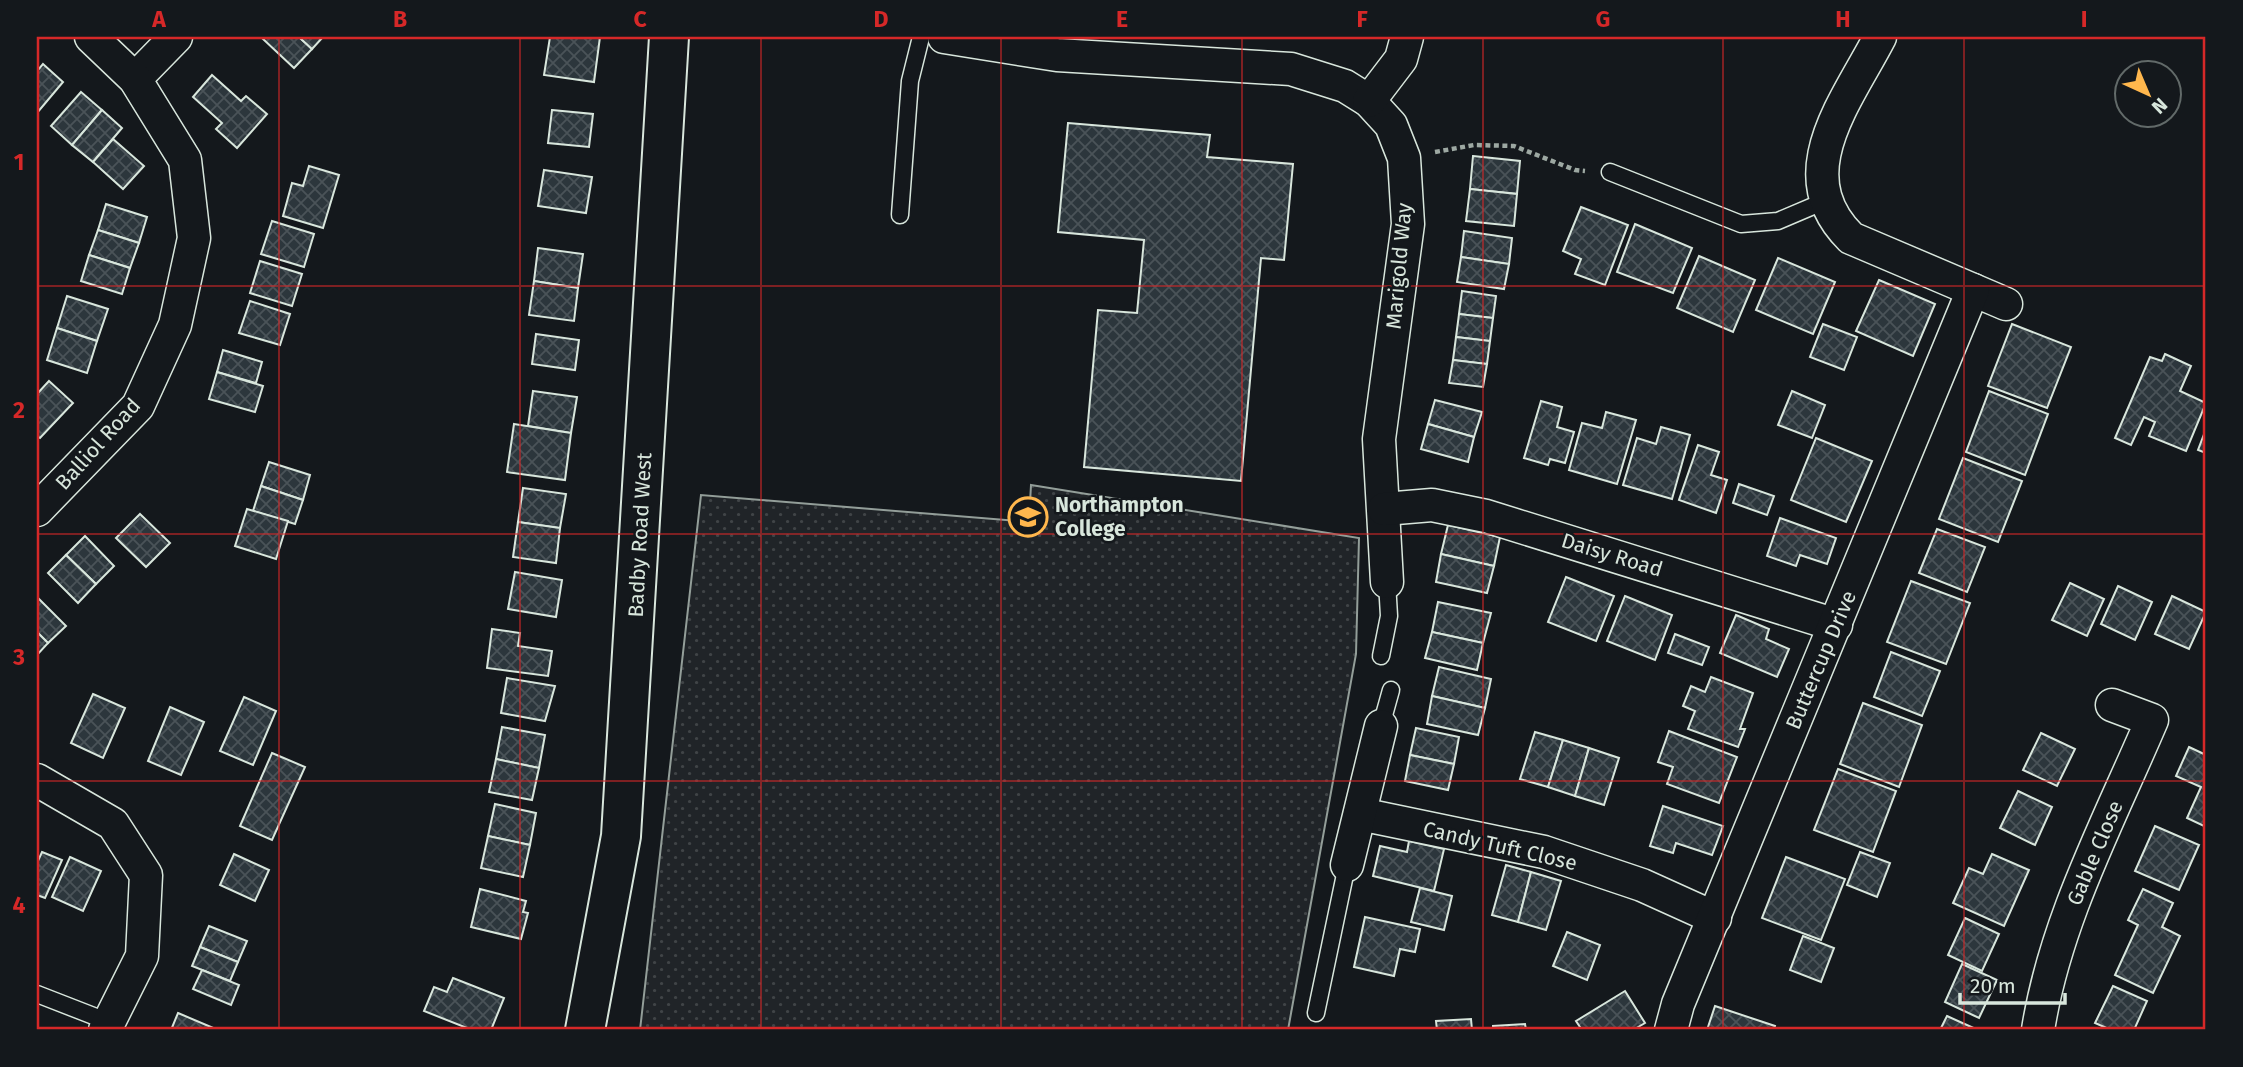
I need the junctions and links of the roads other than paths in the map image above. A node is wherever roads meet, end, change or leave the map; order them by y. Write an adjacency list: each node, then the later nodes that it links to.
1 (91, 37): 8 (street, Balliol Road)
2 (176, 37): 8 (street)
3 (669, 37): 30 (street, Badby Road West)
4 (921, 37): 12 (lane)
5 (944, 37): 9 (street, Marigold Way)
6 (1407, 37): 9 (street)
7 (1880, 37): 11 (street)
8 (135, 79): 16 (street, Balliol Road)
9 (1369, 101): 15 (street, Marigold Way)
10 (1610, 172): 11 (lane)
11 (1825, 201): 13 (street)
12 (900, 215)
13 (1973, 290): 14 (street); 18 (street, Buttercup Drive)
14 (2006, 304)
15 (1384, 509): 17 (street, Marigold Way); 18 (street, Daisy Road)
16 (37, 510)
17 (1387, 582): 19 (lane)
18 (1836, 625): 26 (street, Buttercup Drive)
19 (1381, 656)
20 (1391, 690): 22 (lane)
21 (2112, 705): 32 (street, Gable Close)
22 (1381, 726): 24 (street)
23 (37, 780): 29 (street)
24 (1360, 814): 25 (street); 26 (street, Candy Tuft Close)
25 (1348, 865): 28 (lane)
26 (1715, 918): 31 (street, Buttercup Drive)
27 (37, 994): 29 (lane)
28 (1316, 1013)
29 (107, 1026)
30 (584, 1030)
31 (1671, 1030)
32 (2038, 1030)

